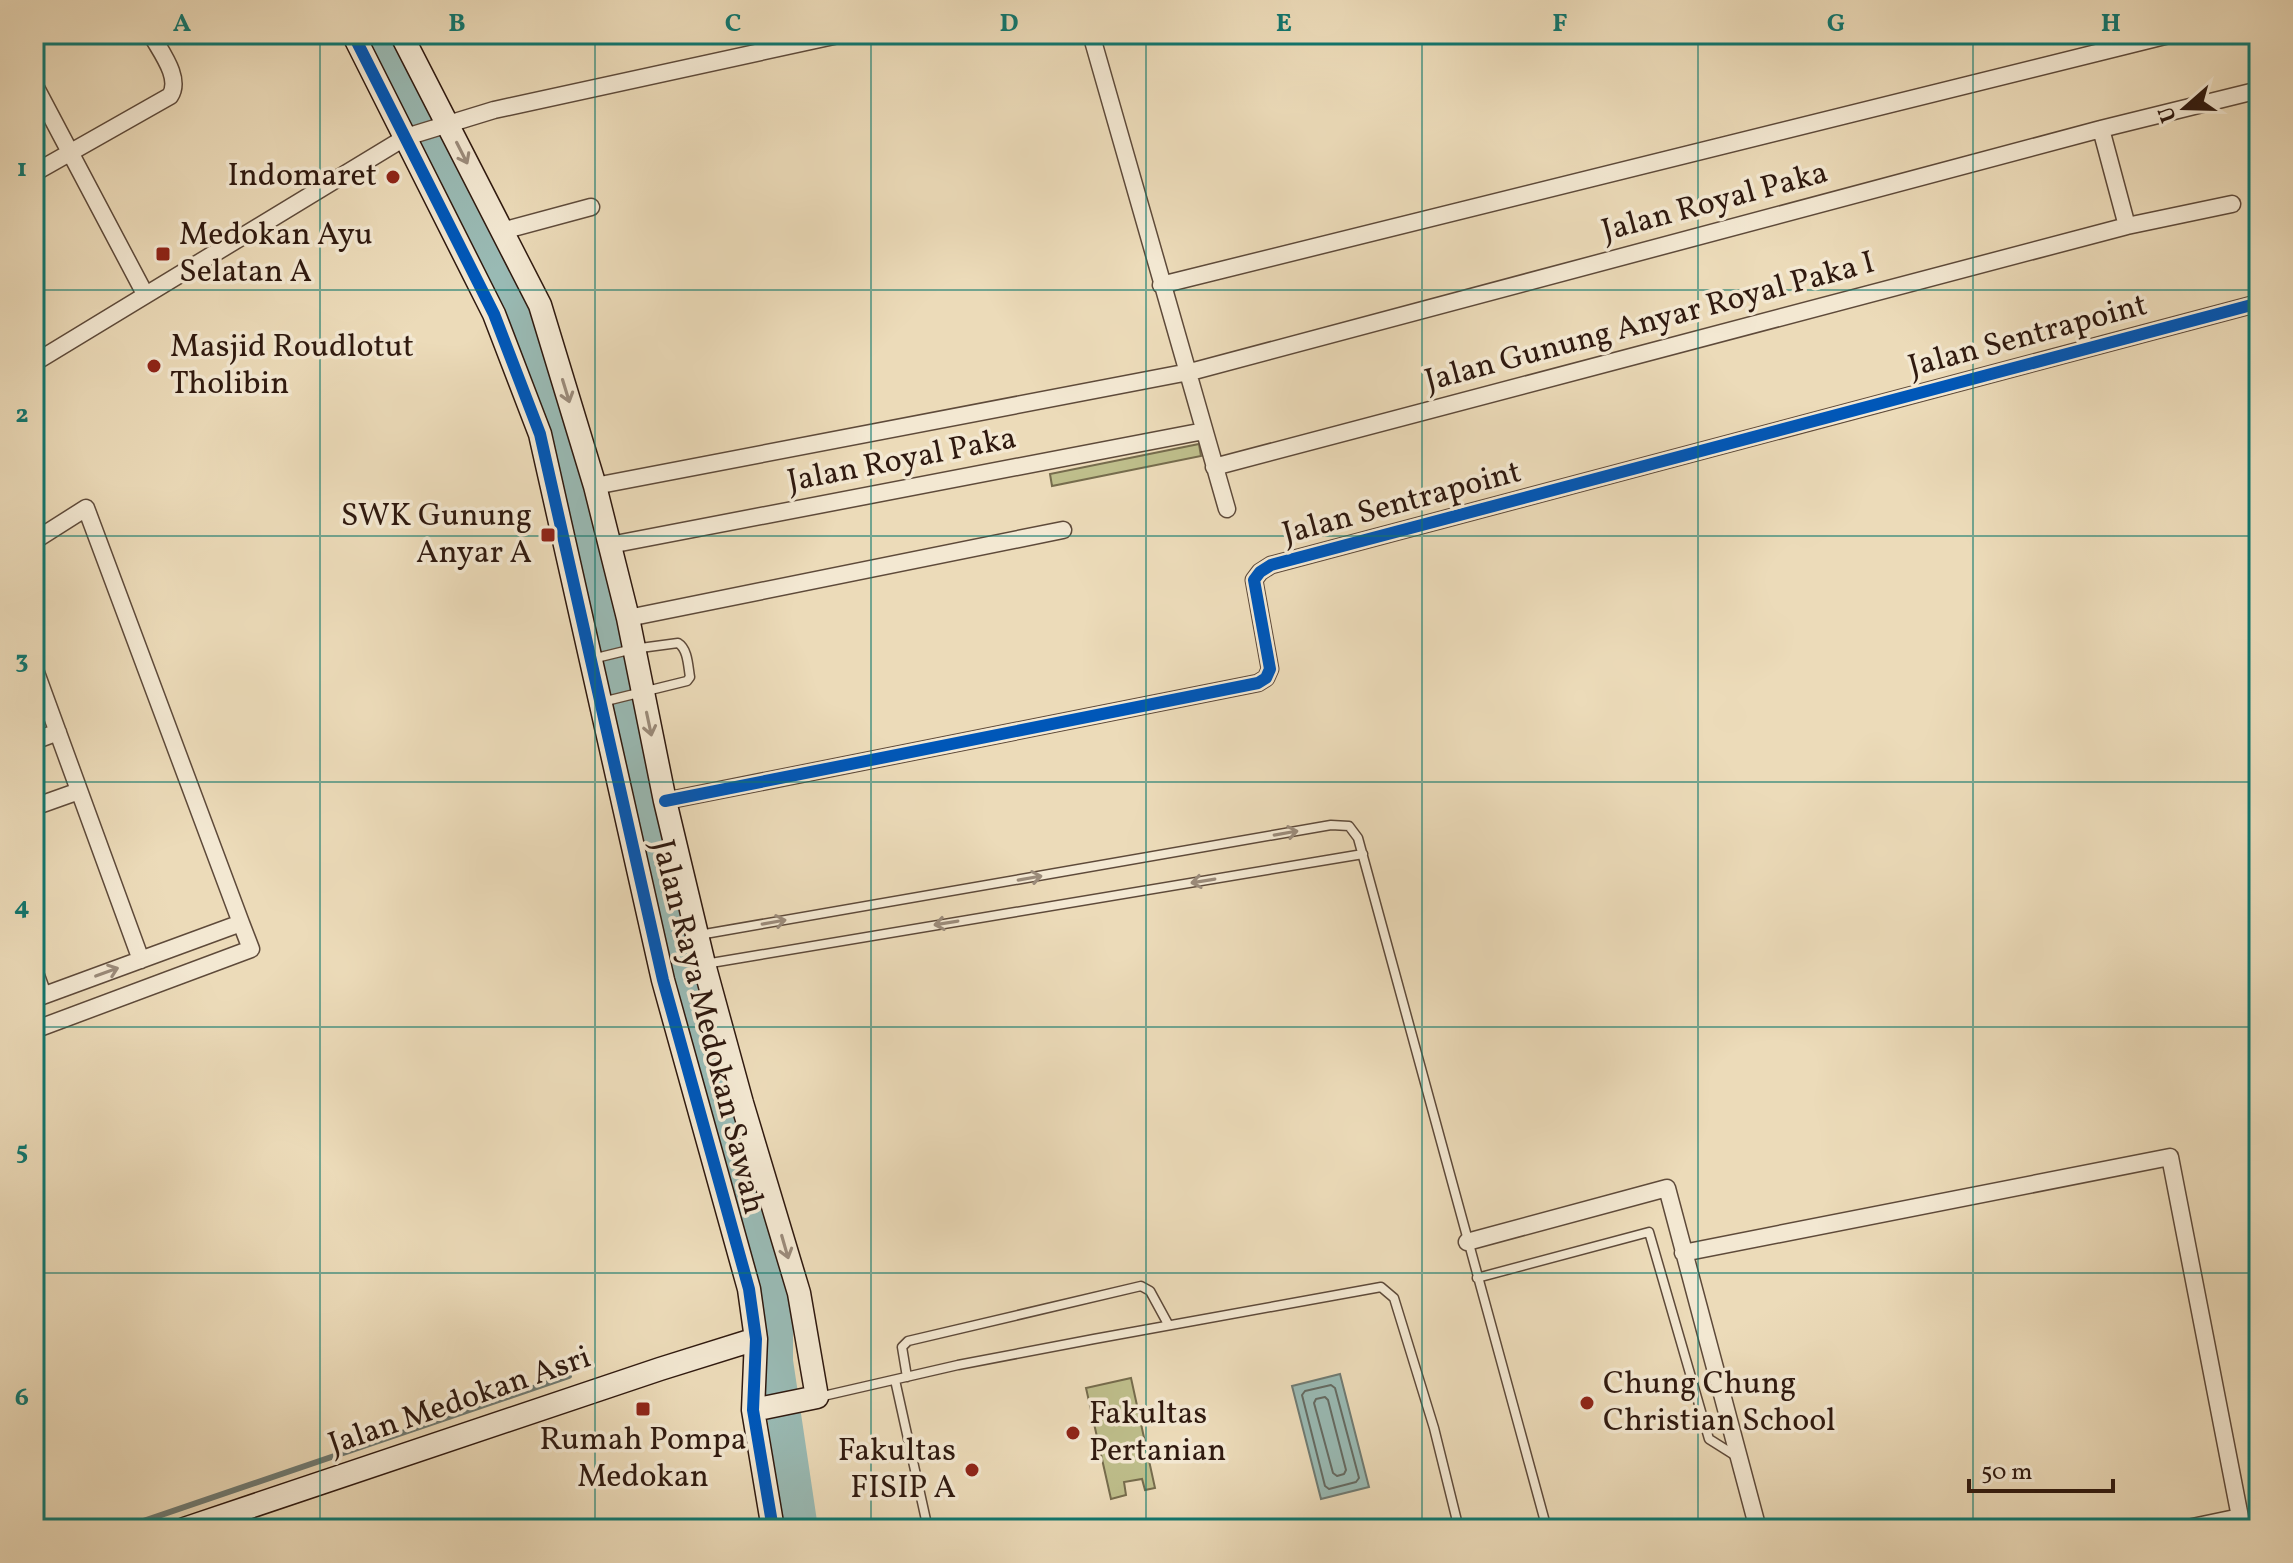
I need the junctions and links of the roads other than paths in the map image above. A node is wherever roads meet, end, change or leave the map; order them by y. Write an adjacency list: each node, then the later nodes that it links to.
1 (151, 34): 12 (street)
2 (353, 34): 11 (street, Jalan Raya Medokan Sawah)
3 (401, 34): 9 (street, Jalan Raya Medokan Sawah)
4 (843, 34): 9 (street)
5 (1091, 34): 18 (street)
6 (2173, 34): 18 (street)
7 (34, 84): 12 (street)
8 (2259, 90): 10 (street, Jalan Royal Paka)
9 (441, 126): 11 (street); 17 (street, Jalan Raya Medokan Sawah, one-way to 17)
10 (2101, 129): 16 (street); 22 (street, Jalan Royal Paka)
11 (409, 136): 19 (street); 32 (street, Jalan Raya Medokan Sawah)
12 (71, 153): 13 (street); 19 (street)
13 (34, 173)
14 (2232, 204): 16 (street, Jalan Gunung Anyar Royal Paka I)
15 (591, 207): 17 (street)
16 (2113, 230): 24 (street, Jalan Gunung Anyar Royal Paka I)
17 (502, 231): 25 (street, Jalan Raya Medokan Sawah, one-way to 25)
18 (1161, 285): 22 (street)
19 (145, 294): 21 (street)
20 (2259, 303): 39 (street, Jalan Sentrapoint)
21 (34, 363)
22 (1186, 373): 23 (street); 25 (street, Jalan Royal Paka)
23 (1204, 431): 24 (street); 29 (street, Jalan Royal Paka)
24 (1214, 467): 26 (street)
25 (595, 486): 29 (street, Jalan Raya Medokan Sawah)
26 (1227, 509)
27 (1063, 530): 30 (street)
28 (34, 541): 42 (street)
29 (610, 545): 30 (street, Jalan Raya Medokan Sawah)
30 (628, 618): 31 (street, Jalan Raya Medokan Sawah)
31 (628, 650): 32 (lane); 34 (street, Jalan Raya Medokan Sawah); 34 (lane)
32 (593, 659): 35 (street, Jalan Raya Medokan Sawah)
33 (34, 667): 36 (street)
34 (638, 693): 35 (lane); 39 (street, Jalan Raya Medokan Sawah, one-way to 39)
35 (605, 701): 53 (street, Jalan Raya Medokan Sawah)
36 (58, 732): 37 (street); 38 (street)
37 (34, 741)
38 (79, 791): 40 (street); 44 (street)
39 (665, 801): 43 (street, Jalan Raya Medokan Sawah)
40 (34, 807)
41 (1363, 854): 43 (lane, one-way to 41); 45 (lane, one-way to 45); 49 (lane)
42 (241, 923): 44 (street); 48 (street)
43 (697, 936): 45 (street, Jalan Raya Medokan Sawah)
44 (141, 960): 47 (street, one-way to 44)
45 (704, 964): 56 (street, Jalan Raya Medokan Sawah, one-way to 56)
46 (34, 970): 47 (street)
47 (39, 997)
48 (34, 1030)
49 (1467, 1242): 50 (street); 51 (lane)
50 (1683, 1253): 58 (street); 67 (street)
51 (1477, 1278): 58 (lane); 65 (lane)
52 (1168, 1324): 54 (lane); 54 (lane); 64 (lane)
53 (756, 1339): 57 (street, Jalan Raya Medokan Sawah); 59 (street, Jalan Medokan Asri)
54 (907, 1377): 55 (lane)
55 (895, 1380): 56 (lane); 61 (lane)
56 (811, 1398): 57 (street)
57 (761, 1408): 60 (street, Jalan Raya Medokan Sawah)
58 (1736, 1456): 66 (street)
59 (184, 1529)
60 (773, 1529)
61 (928, 1529)
62 (1290, 1529): 63 (lane)
63 (1298, 1529)
64 (1459, 1529)
65 (1547, 1529)
66 (1758, 1529)
67 (2183, 1529)

